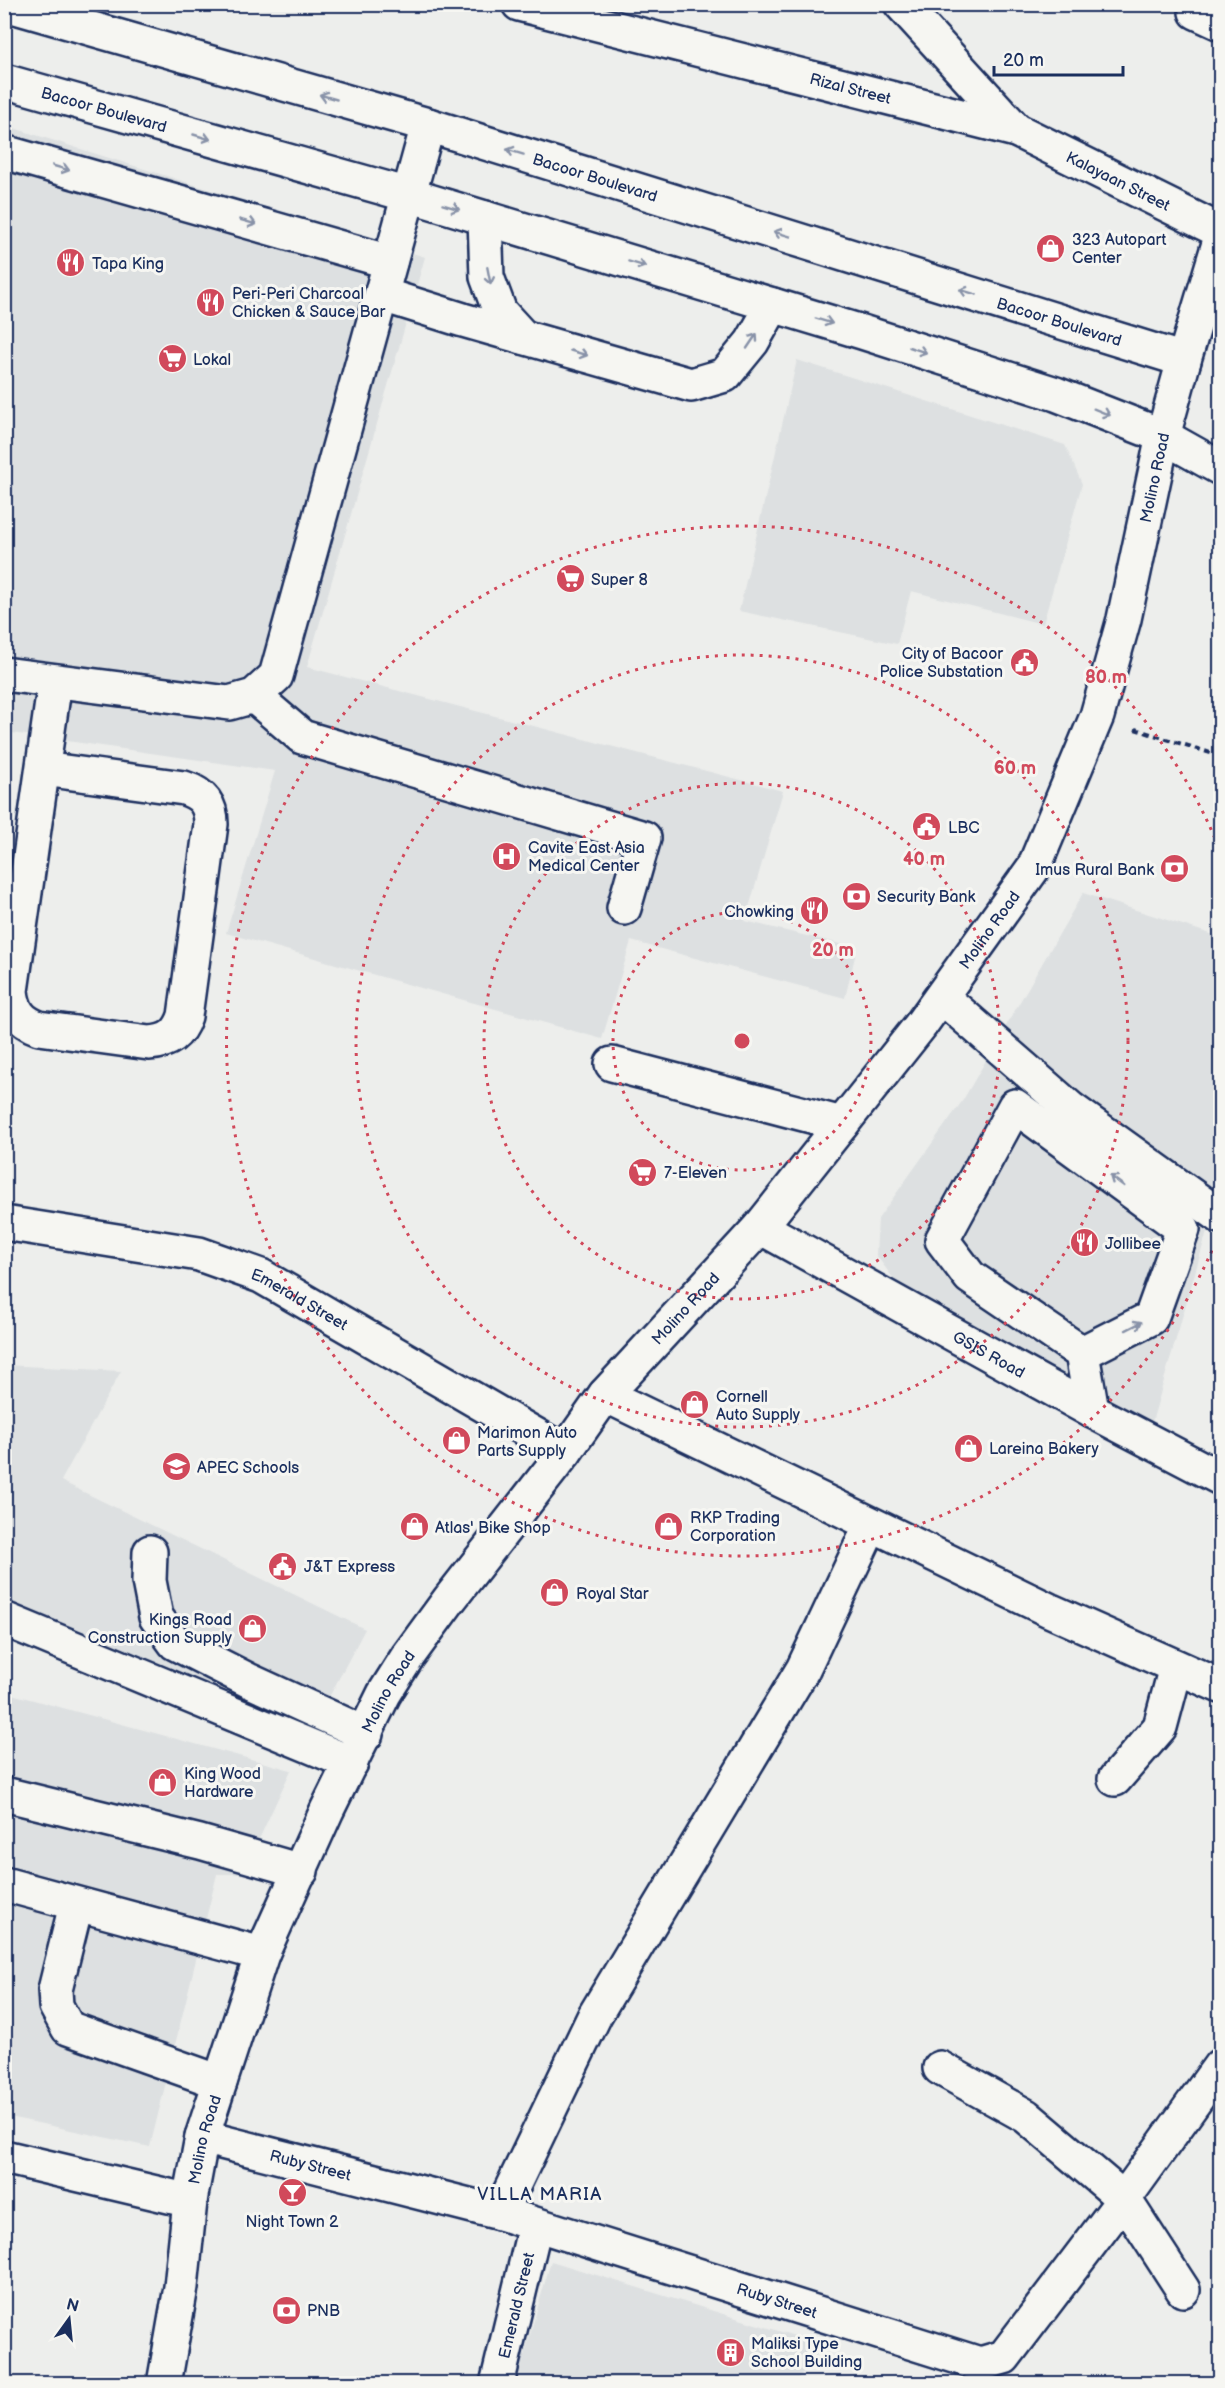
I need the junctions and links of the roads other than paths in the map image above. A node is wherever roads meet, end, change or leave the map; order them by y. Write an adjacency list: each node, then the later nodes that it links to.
1 (4, 4): 5 (main road, Bacoor Boulevard, one-way to 1)
2 (519, 4): 6 (main road, Rizal Street)
3 (901, 4): 6 (main road)
4 (4, 81): 8 (main road, Bacoor Boulevard, one-way to 8)
5 (428, 125): 8 (main road); 16 (main road, Bacoor Boulevard, one-way to 5)
6 (1016, 130): 10 (main road, Kalayaan Street)
7 (4, 152): 12 (main road, one-way to 12)
8 (409, 195): 9 (main road, Bacoor Boulevard, one-way to 9); 12 (main road)
9 (485, 218): 14 (main road, Bacoor Boulevard, one-way to 14); 15 (main road, one-way to 15)
10 (1221, 231)
11 (1221, 240): 16 (main road, Molino Road)
12 (390, 262): 13 (main road)
13 (382, 295): 15 (main road); 21 (main road)
14 (773, 305): 15 (main road, one-way to 14); 17 (main road, Bacoor Boulevard, one-way to 17)
15 (523, 337)
16 (1184, 360): 17 (main road, Molino Road)
17 (1163, 436): 18 (main road, Bacoor Boulevard); 24 (main road, Molino Road)
18 (1221, 468)
19 (4, 674): 20 (main road)
20 (55, 681): 21 (main road); 22 (main road)
21 (254, 696): 23 (main road)
22 (43, 769): 22 (main road)
23 (624, 908)
24 (942, 997): 26 (main road, Molino Road); 27 (main road)
25 (612, 1064): 26 (main road)
26 (843, 1124): 29 (main road, Molino Road)
27 (1221, 1216)
28 (4, 1223): 33 (main road, Emerald Street)
29 (760, 1227): 31 (main road, Molino Road); 32 (main road, GSIS Road)
30 (1082, 1353): 30 (main road, one-way to 30); 32 (main road)
31 (605, 1395): 33 (main road, Molino Road); 35 (main road)
32 (1092, 1411): 34 (main road, GSIS Road)
33 (566, 1452): 40 (main road, Molino Road)
34 (1221, 1478)
35 (872, 1526): 38 (main road); 55 (main road)
36 (150, 1552): 40 (main road)
37 (4, 1619): 41 (main road)
38 (1176, 1667): 39 (main road); 42 (main road)
39 (1221, 1686)
40 (366, 1734): 41 (main road, Molino Road)
41 (351, 1763): 44 (main road, Molino Road)
42 (1115, 1779)
43 (4, 1794): 44 (main road)
44 (301, 1871): 47 (main road, Molino Road)
45 (4, 1884): 46 (main road)
46 (76, 1905): 47 (main road); 50 (main road)
47 (262, 1954): 50 (main road, Molino Road)
48 (1221, 2066): 53 (main road, Ruby Street)
49 (940, 2068): 53 (main road)
50 (220, 2082): 51 (main road, Molino Road)
51 (202, 2137): 54 (main road, Molino Road); 55 (main road, Ruby Street)
52 (4, 2157): 54 (main road)
53 (1124, 2199): 56 (main road, Ruby Street); 57 (main road)
54 (190, 2201): 58 (main road, Molino Road)
55 (500, 2213): 56 (main road, Ruby Street)
56 (535, 2226): 59 (main road, Emerald Street)
57 (1183, 2289)
58 (164, 2384)
59 (497, 2384)

